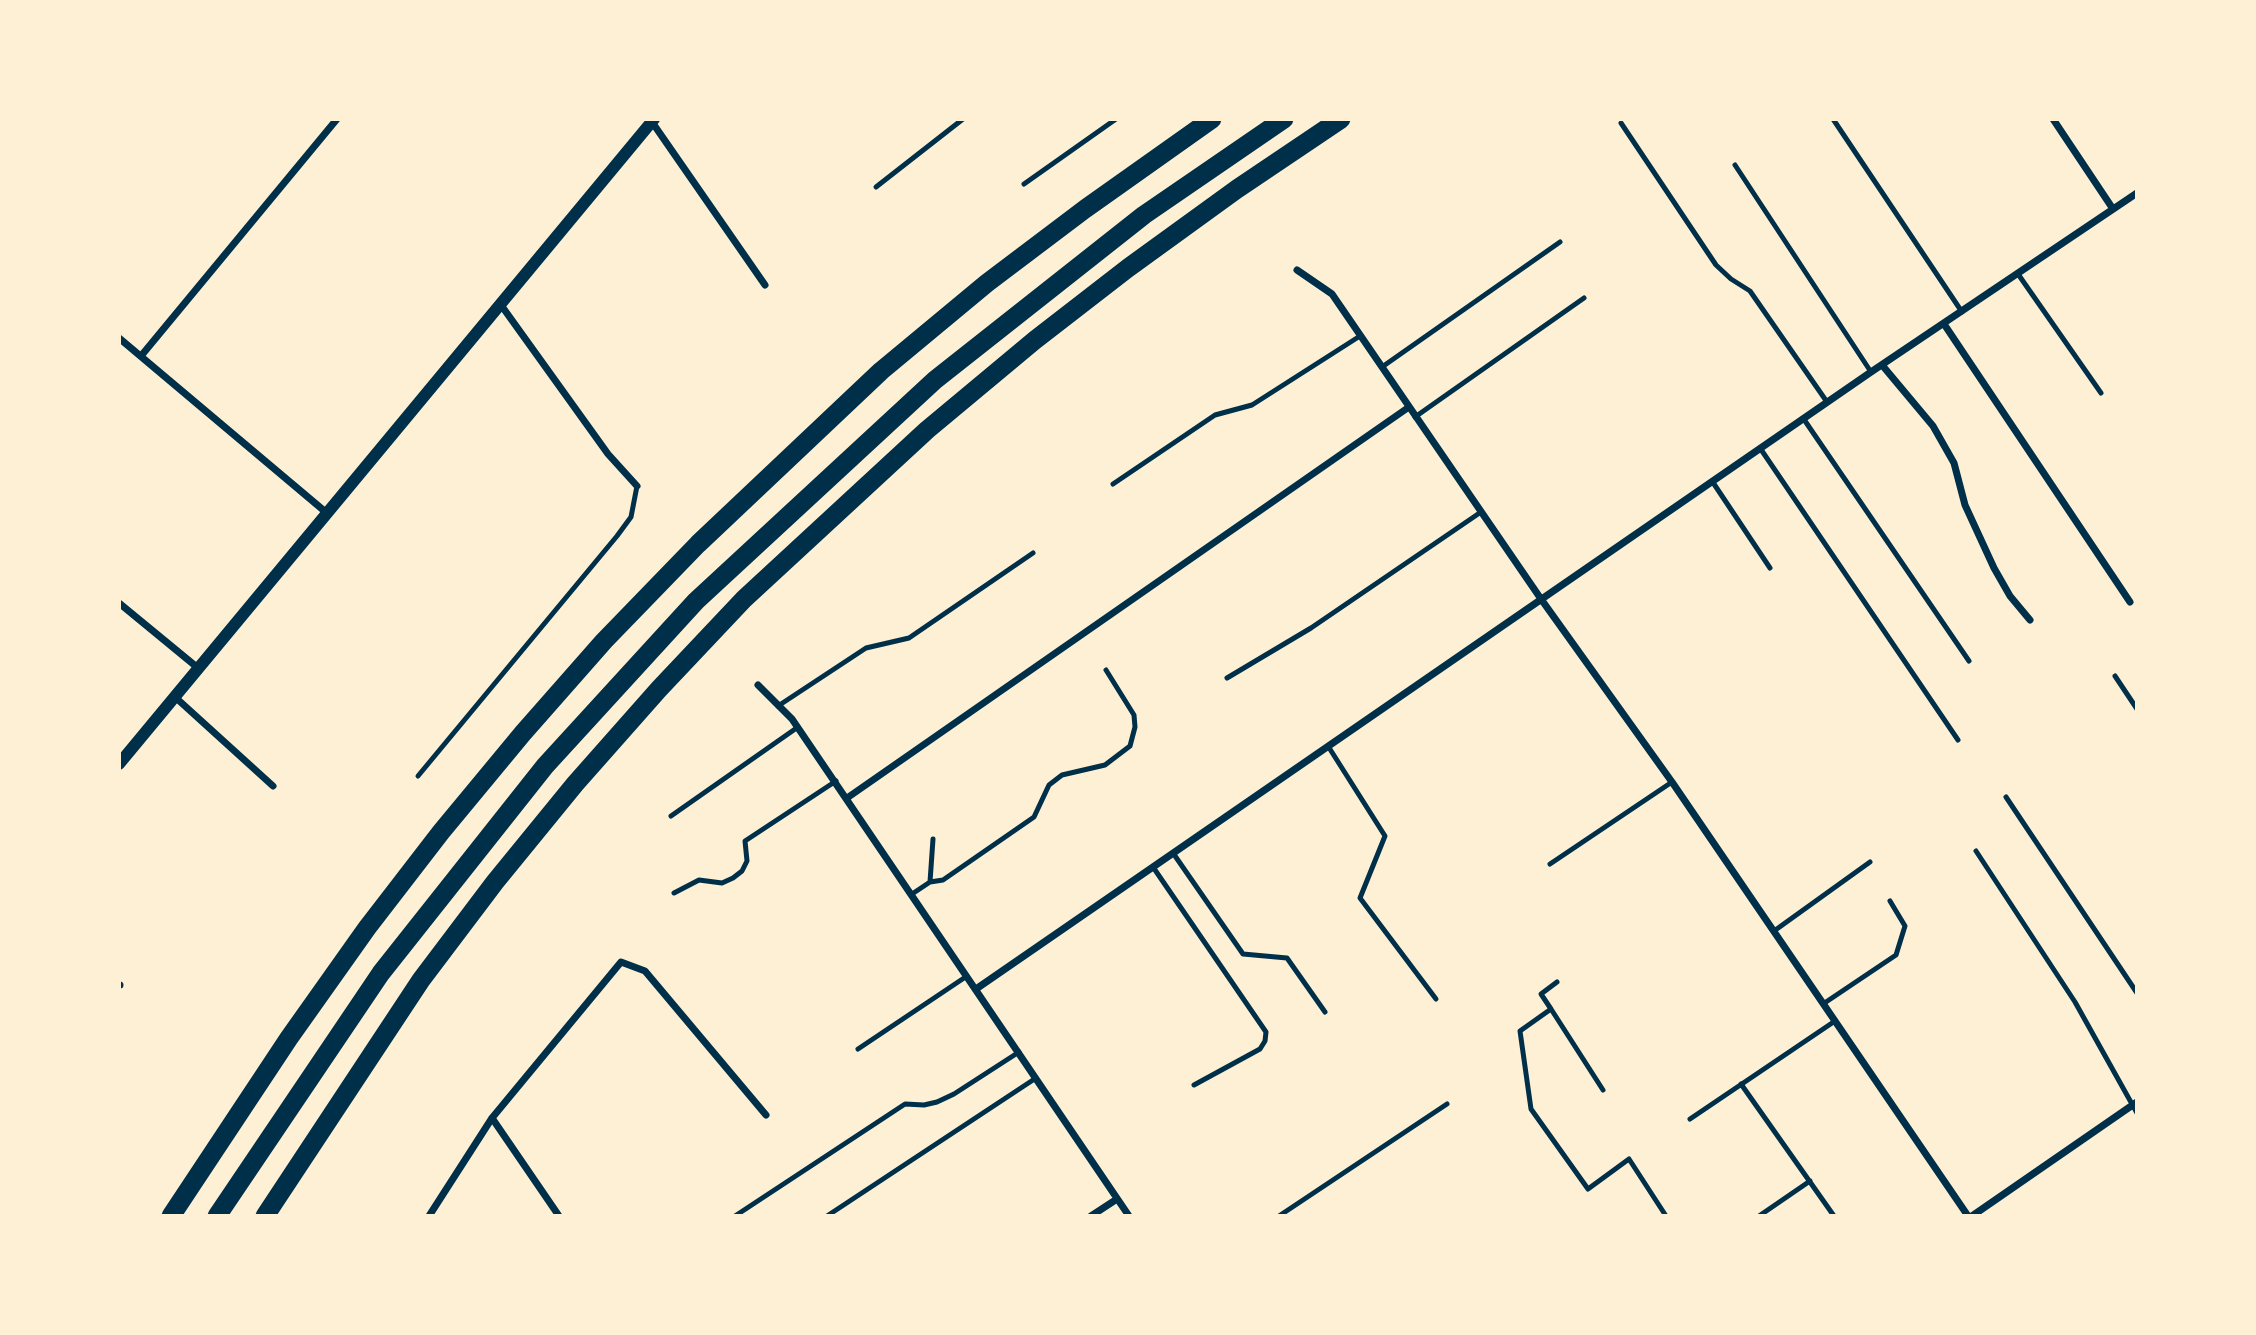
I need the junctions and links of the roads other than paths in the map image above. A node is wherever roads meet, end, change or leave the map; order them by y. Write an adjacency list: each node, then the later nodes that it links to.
1 (337, 119): 26 (street)
2 (962, 119): 13 (lane)
3 (1116, 119): 12 (lane)
4 (1212, 119): 101 (highway)
5 (1284, 119): 102 (highway)
6 (1341, 119): 103 (highway)
7 (1833, 119): 22 (lane)
8 (2053, 119): 15 (street)
9 (653, 120): 19 (street); 21 (street)
10 (1621, 122): 31 (lane)
11 (1735, 165): 29 (lane)
12 (1024, 184)
13 (876, 187)
14 (2137, 193): 15 (street)
15 (2113, 209): 18 (street)
16 (1560, 242): 28 (lane)
17 (1297, 270): 24 (street)
18 (2018, 274): 22 (street); 30 (lane)
19 (765, 285)
20 (1584, 298): 33 (lane)
21 (501, 305): 38 (street); 40 (street)
22 (1962, 312): 23 (street)
23 (1944, 324): 27 (street); 44 (street)
24 (1360, 336): 28 (street); 37 (lane)
25 (119, 338): 26 (street)
26 (141, 356): 40 (street)
27 (1882, 365): 29 (street); 46 (street)
28 (1382, 367): 32 (street)
29 (1871, 372): 31 (street)
30 (2101, 393)
31 (1826, 402): 34 (street)
32 (1409, 407): 33 (street); 65 (street)
33 (1415, 417): 39 (street)
34 (1803, 418): 35 (street); 47 (lane)
35 (1760, 448): 36 (street); 57 (lane)
36 (1712, 481): 42 (lane); 43 (street)
37 (1113, 484)
38 (638, 486): 60 (lane)
39 (1481, 512): 43 (street); 51 (lane)
40 (328, 514): 48 (street)
41 (1033, 553): 54 (lane)
42 (1770, 568)
43 (1541, 599): 58 (street); 62 (street)
44 (2130, 602)
45 (119, 603): 48 (street)
46 (2030, 620)
47 (1969, 661)
48 (198, 668): 53 (street)
49 (1106, 670): 73 (lane)
50 (2115, 676): 55 (lane)
51 (1227, 678)
52 (758, 685): 54 (street)
53 (174, 697): 59 (street); 63 (street)
54 (778, 706): 56 (street)
55 (2137, 709)
56 (798, 727): 61 (street); 66 (lane)
57 (1958, 740)
58 (1328, 746): 69 (street); 82 (lane)
59 (119, 764)
60 (418, 776)
61 (835, 781): 65 (street); 74 (lane)
62 (1672, 782): 71 (lane); 77 (street)
63 (273, 786)
64 (2006, 797): 81 (lane)
65 (848, 798): 75 (street)
66 (671, 816)
67 (933, 839): 73 (lane)
68 (1976, 851): 94 (lane)
69 (1173, 853): 72 (street); 85 (lane)
70 (1870, 862): 77 (lane)
71 (1550, 864)
72 (1153, 867): 80 (street); 91 (lane)
73 (930, 881): 75 (lane)
74 (674, 893)
75 (912, 894): 78 (street)
76 (1890, 901): 83 (lane)
77 (1773, 931): 83 (street)
78 (967, 976): 80 (street); 87 (lane)
79 (1557, 982): 84 (lane)
80 (976, 989): 88 (street)
81 (2137, 993)
82 (1436, 999)
83 (1823, 1004): 86 (street)
84 (1551, 1009): 92 (lane); 111 (lane)
85 (1325, 1012)
86 (1835, 1021): 90 (lane); 114 (street)
87 (858, 1049)
88 (1019, 1052): 89 (street); 106 (lane)
89 (1036, 1078): 100 (street); 107 (lane)
90 (1741, 1084): 98 (lane); 99 (lane)
91 (1194, 1085)
92 (1603, 1090)
93 (1447, 1104): 110 (lane)
94 (2134, 1104): 95 (lane); 114 (street)
95 (2137, 1113)
96 (766, 1115): 97 (street)
97 (492, 1118): 104 (street); 105 (street)
98 (1689, 1119)
99 (1810, 1181): 112 (lane); 113 (lane)
100 (1117, 1199): 108 (street); 109 (street)
101 (171, 1216)
102 (217, 1216)
103 (265, 1216)
104 (429, 1216)
105 (559, 1216)
106 (735, 1216)
107 (827, 1216)
108 (1091, 1216)
109 (1129, 1216)
110 (1279, 1216)
111 (1666, 1216)
112 (1759, 1216)
113 (1834, 1216)
114 (1970, 1216)

